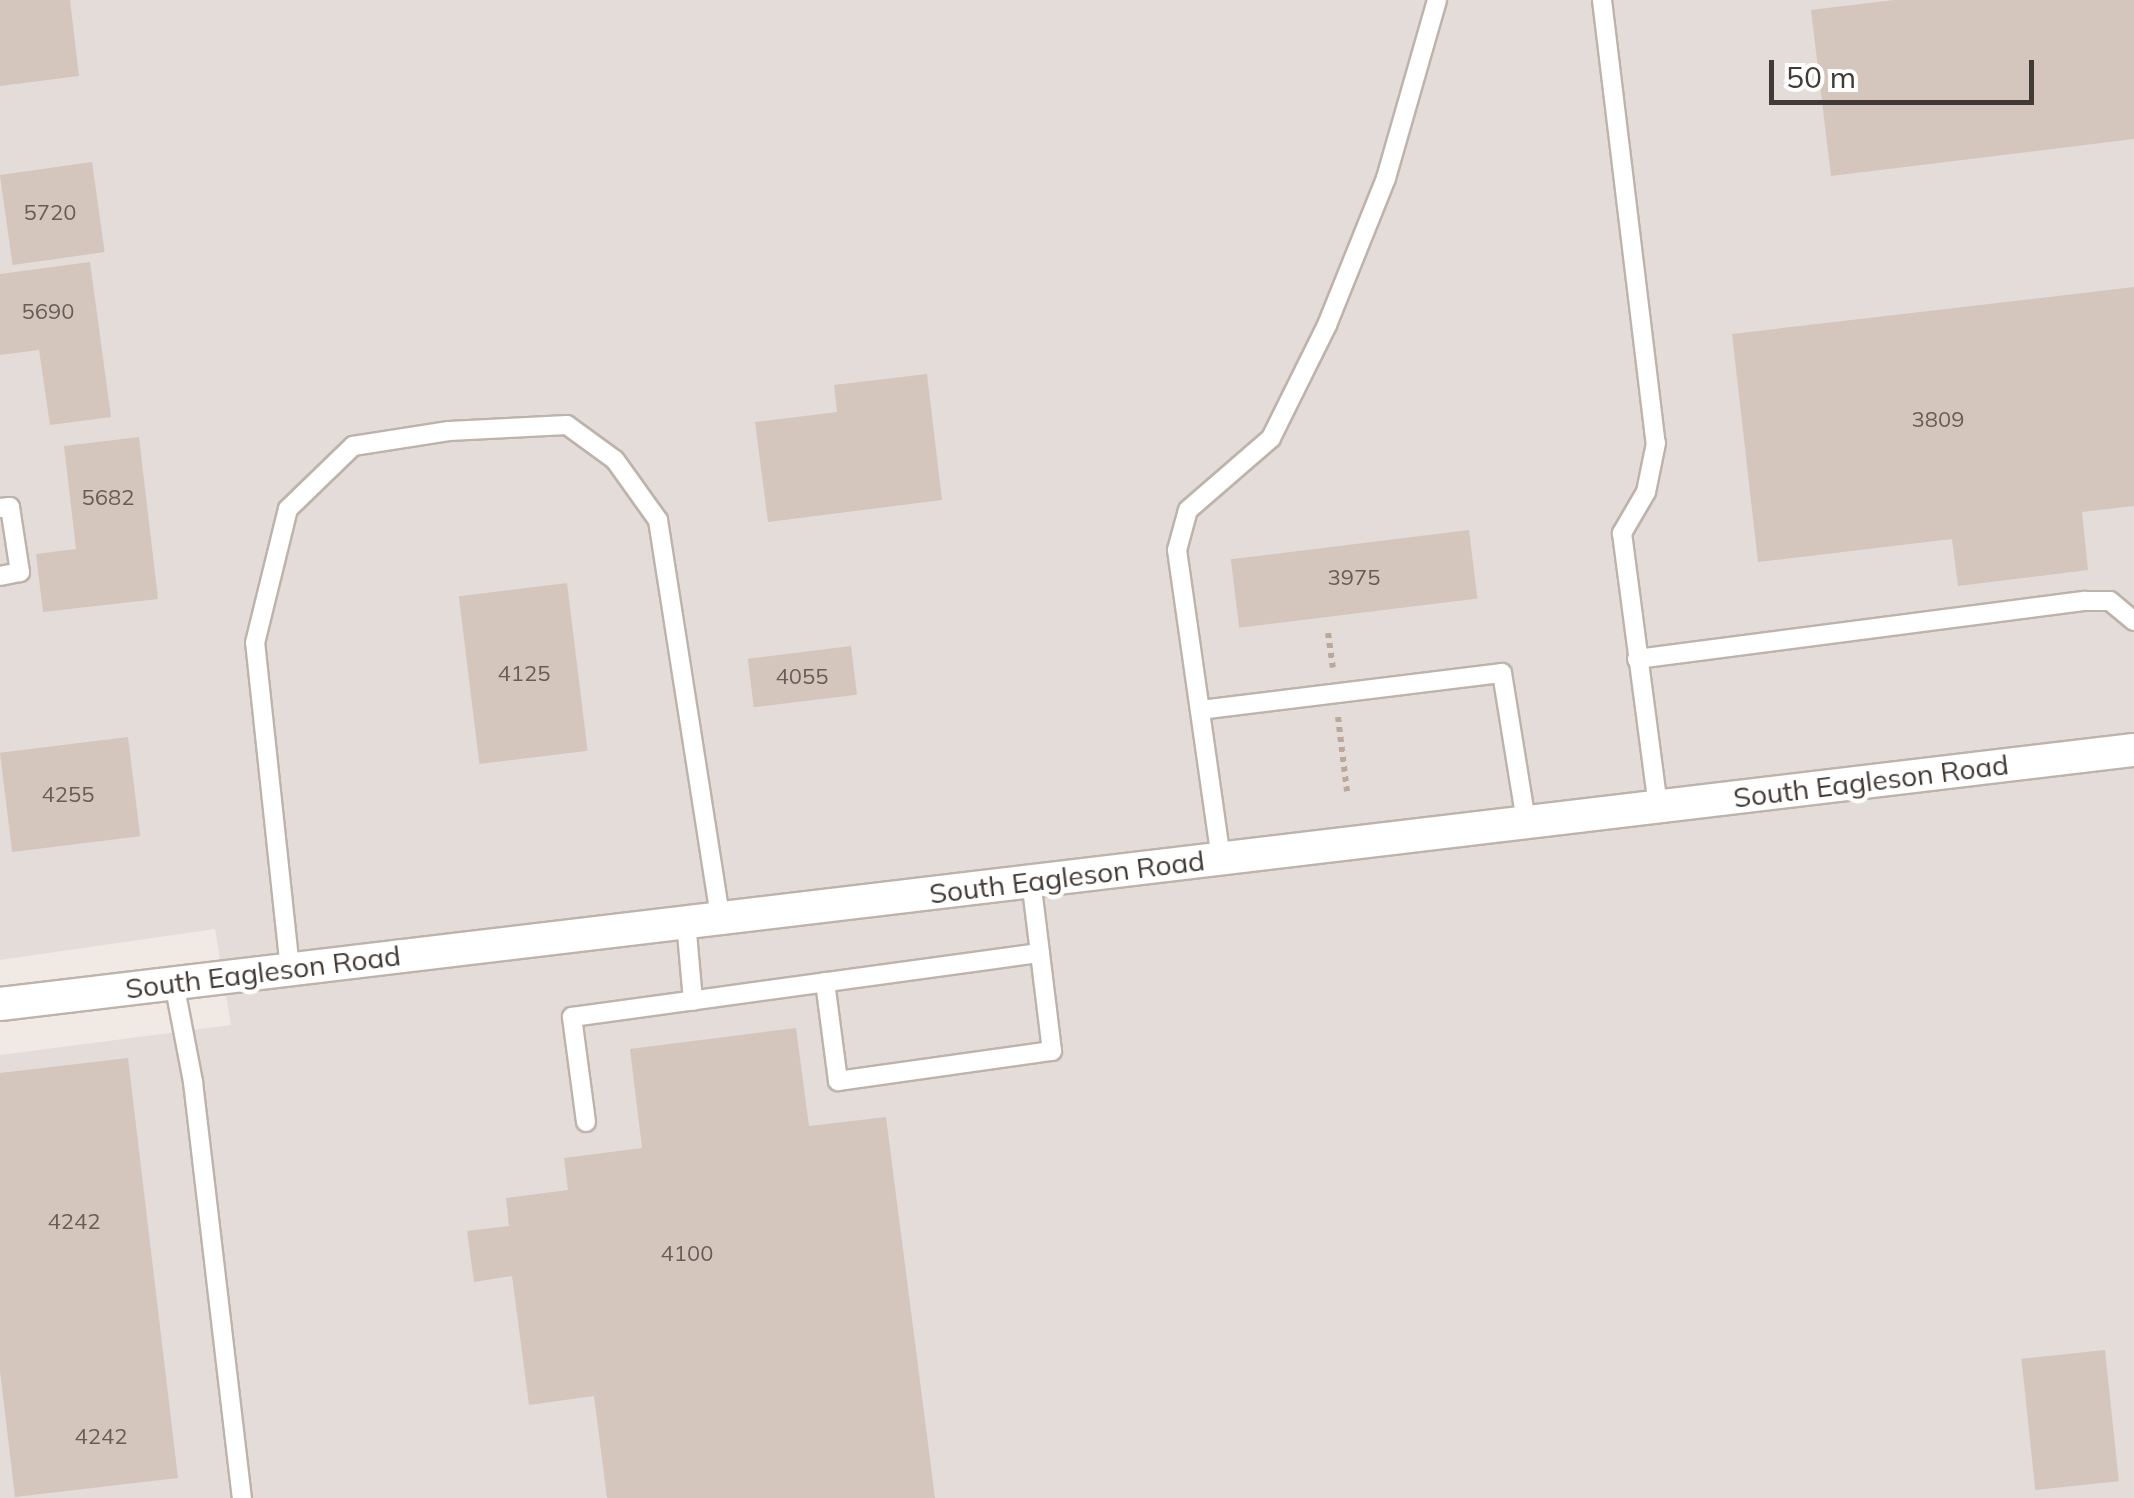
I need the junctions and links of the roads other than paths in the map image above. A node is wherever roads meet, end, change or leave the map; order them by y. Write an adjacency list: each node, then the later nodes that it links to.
1 (1436, 0): 7 (lane)
2 (1602, 0): 6 (lane)
3 (0, 508): 4 (lane)
4 (0, 576)
5 (2134, 621): 6 (lane)
6 (1636, 659): 9 (lane)
7 (1200, 710): 10 (lane); 11 (lane)
8 (2134, 750): 9 (street, South Eagleson Road)
9 (1658, 807): 10 (street, South Eagleson Road)
10 (1526, 822): 11 (street, South Eagleson Road)
11 (1221, 859): 12 (street, South Eagleson Road)
12 (1031, 882): 13 (street, South Eagleson Road); 15 (lane)
13 (720, 918): 14 (street, South Eagleson Road); 16 (lane)
14 (686, 922): 16 (street, South Eagleson Road); 19 (lane)
15 (1040, 953): 17 (lane); 17 (lane)
16 (290, 969): 18 (street, South Eagleson Road)
17 (825, 982): 19 (lane)
18 (174, 983): 20 (street, South Eagleson Road); 22 (lane)
19 (693, 1001): 21 (lane)
20 (0, 1004)
21 (586, 1122)
22 (242, 1498)

